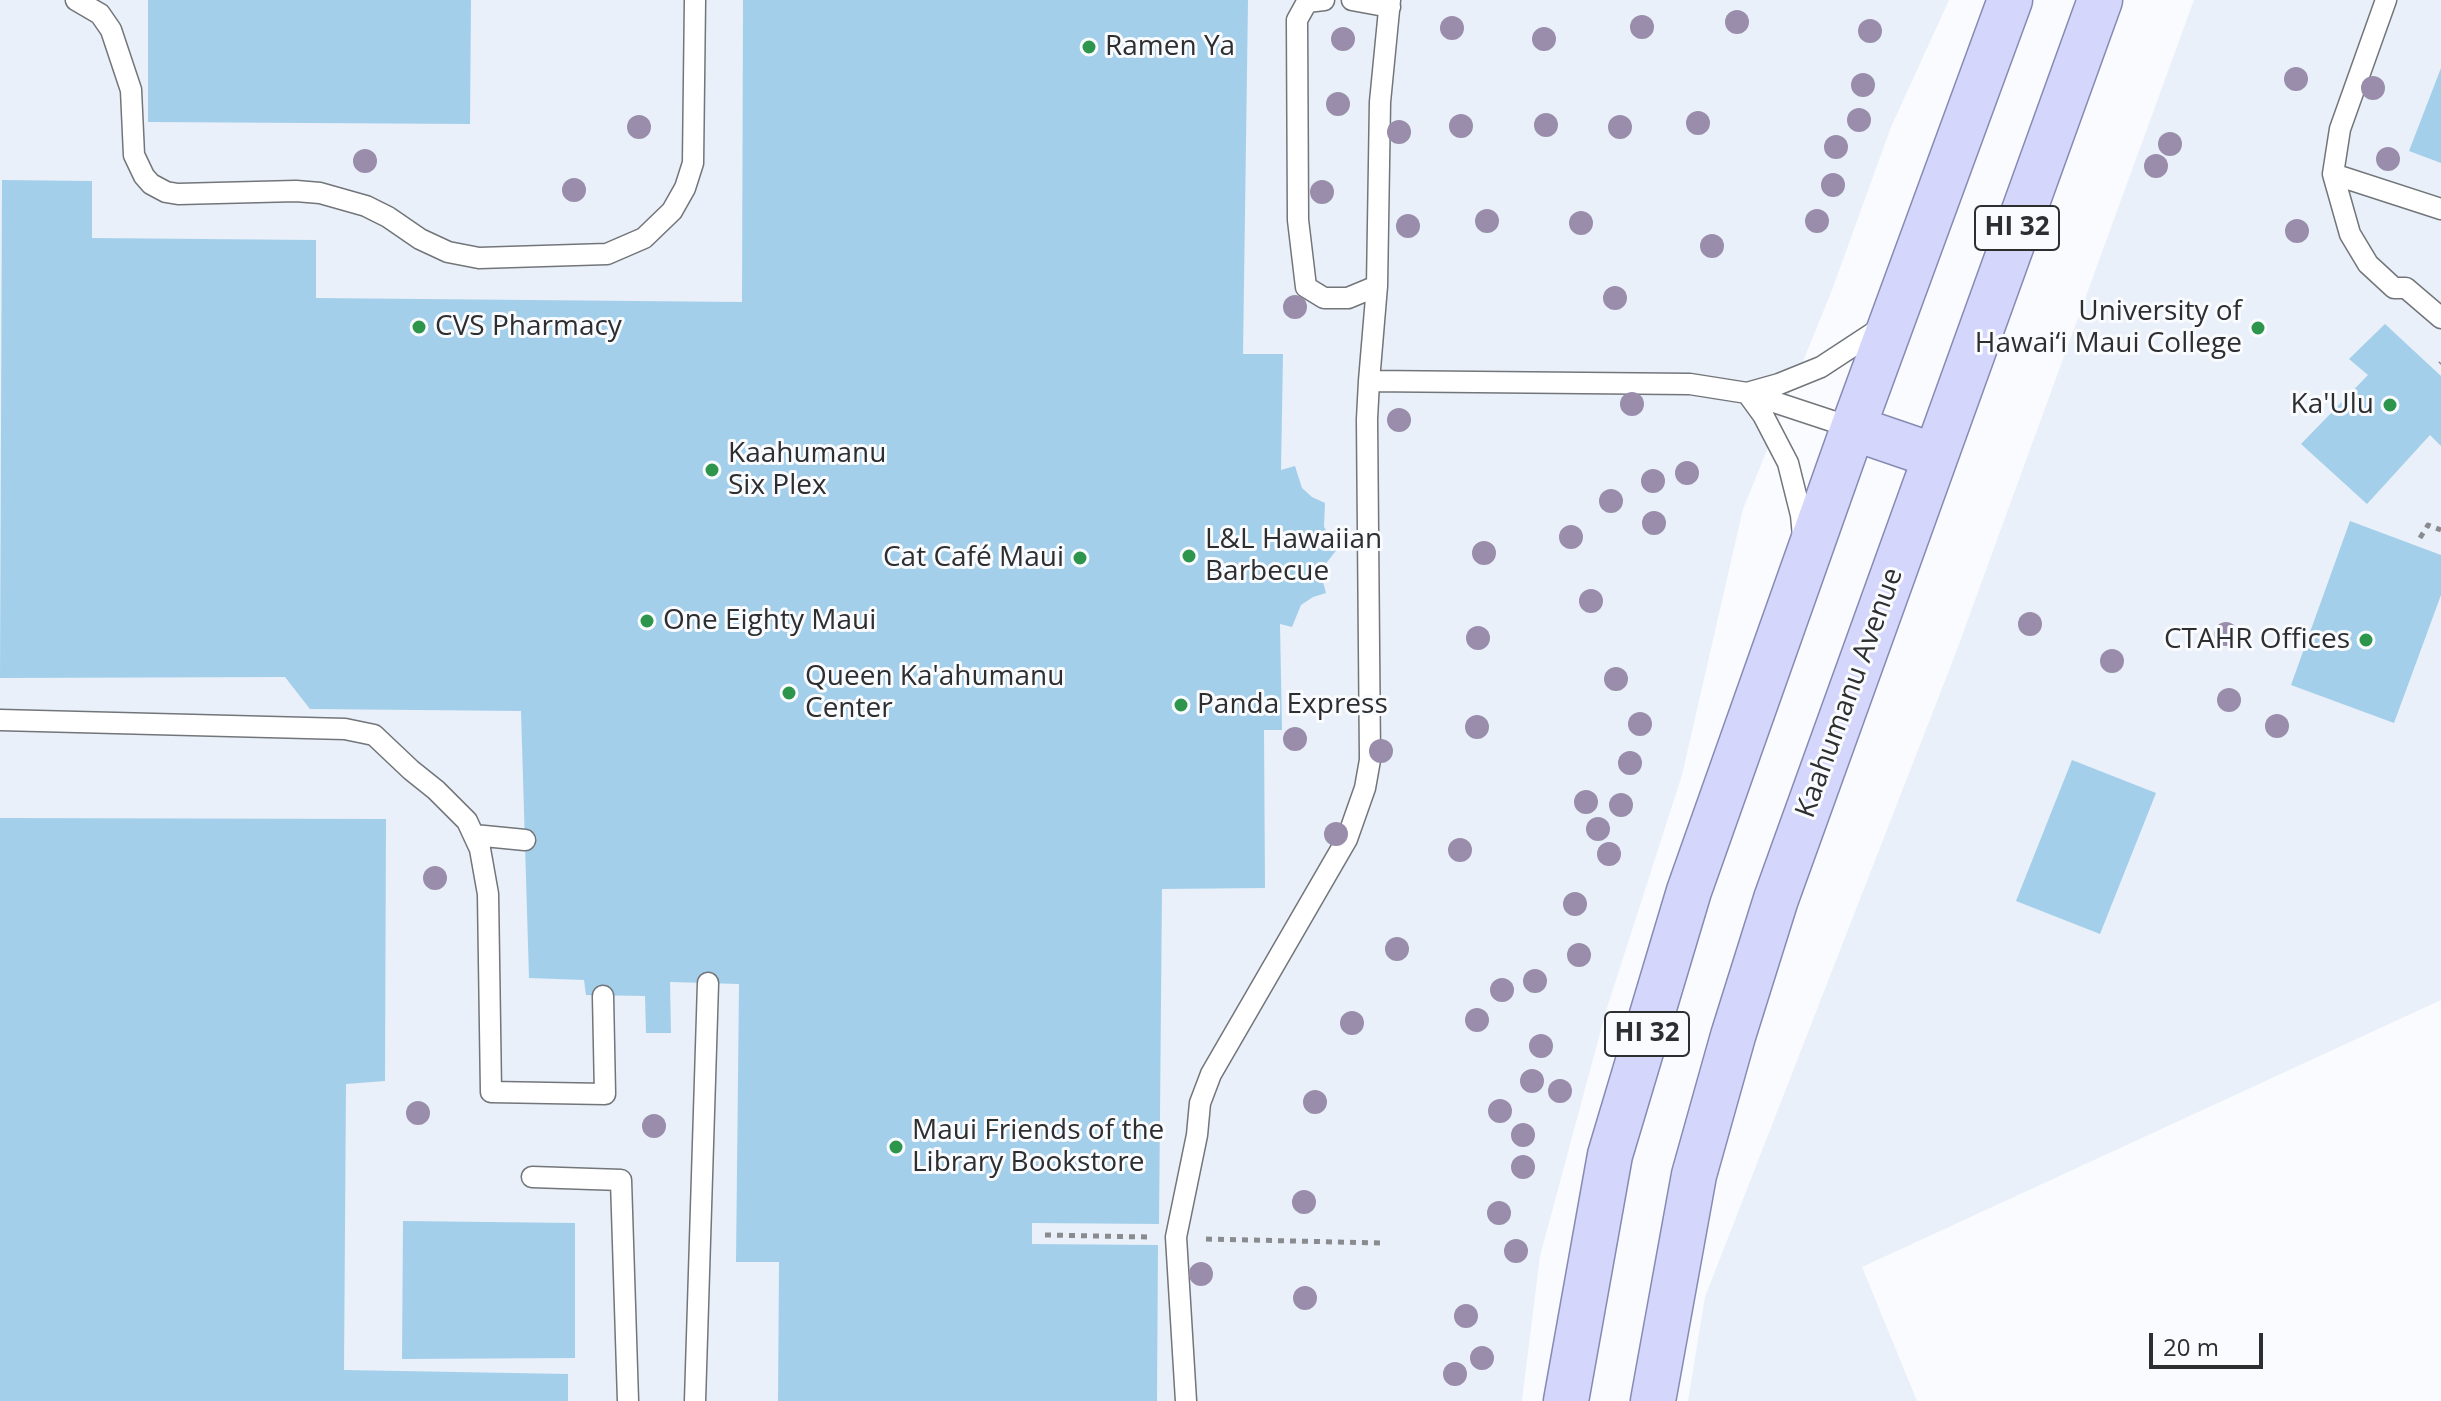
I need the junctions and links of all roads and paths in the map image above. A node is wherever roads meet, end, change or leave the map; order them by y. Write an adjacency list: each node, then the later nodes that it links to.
1 (76, 0): 2 (lane)
2 (695, 0)
3 (1324, 0): 11 (lane)
4 (1352, 0): 8 (lane)
5 (2010, 0): 12 (main road, HI 32)
6 (2100, 0): 17 (main road, Kaahumanu Avenue / HI 32)
7 (2386, 0): 9 (lane)
8 (1390, 4): 11 (lane)
9 (2333, 174): 10 (lane); 13 (lane)
10 (2441, 209)
11 (1377, 286): 14 (lane)
12 (1894, 317): 15 (lane); 16 (main road, HI 32)
13 (2441, 318)
14 (1369, 381): 15 (lane); 28 (lane)
15 (1747, 393): 16 (lane); 20 (lane)
16 (1853, 428): 17 (main road); 20 (main road, HI 32)
17 (1935, 456): 34 (main road, Kaahumanu Avenue / HI 32)
18 (2441, 530): 19 (path)
19 (2420, 538)
20 (1802, 570): 33 (main road, HI 32)
21 (0, 720): 22 (lane)
22 (474, 835): 23 (lane); 25 (lane)
23 (525, 840)
24 (708, 983): 31 (lane)
25 (603, 996)
26 (532, 1177): 30 (lane)
27 (1045, 1235): 28 (path)
28 (1176, 1237): 29 (path); 32 (lane)
29 (1381, 1243)
30 (628, 1401)
31 (695, 1401)
32 (1186, 1401)
33 (1566, 1401)
34 (1653, 1401)

